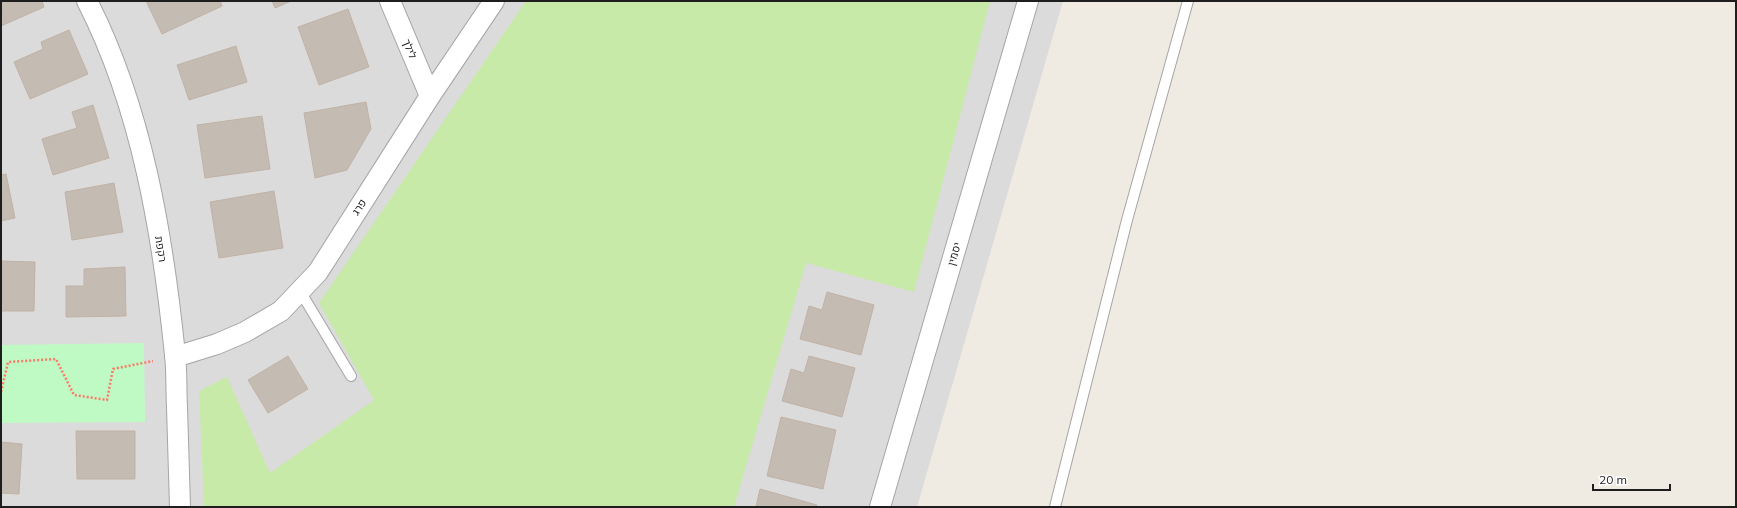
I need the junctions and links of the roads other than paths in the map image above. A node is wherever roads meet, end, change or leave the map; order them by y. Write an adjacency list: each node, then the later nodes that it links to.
1 (87, 1): 8 (street, רקפת)
2 (390, 1): 6 (street, לילך)
3 (494, 1): 6 (street, פרג)
4 (1028, 1): 11 (street, יסמין)
5 (1188, 1): 12 (lane)
6 (430, 96): 7 (street, פרג)
7 (300, 291): 8 (street, פרג); 9 (lane)
8 (175, 356): 10 (street, רקפת)
9 (351, 376)
10 (180, 507)
11 (880, 507)
12 (1055, 507)

